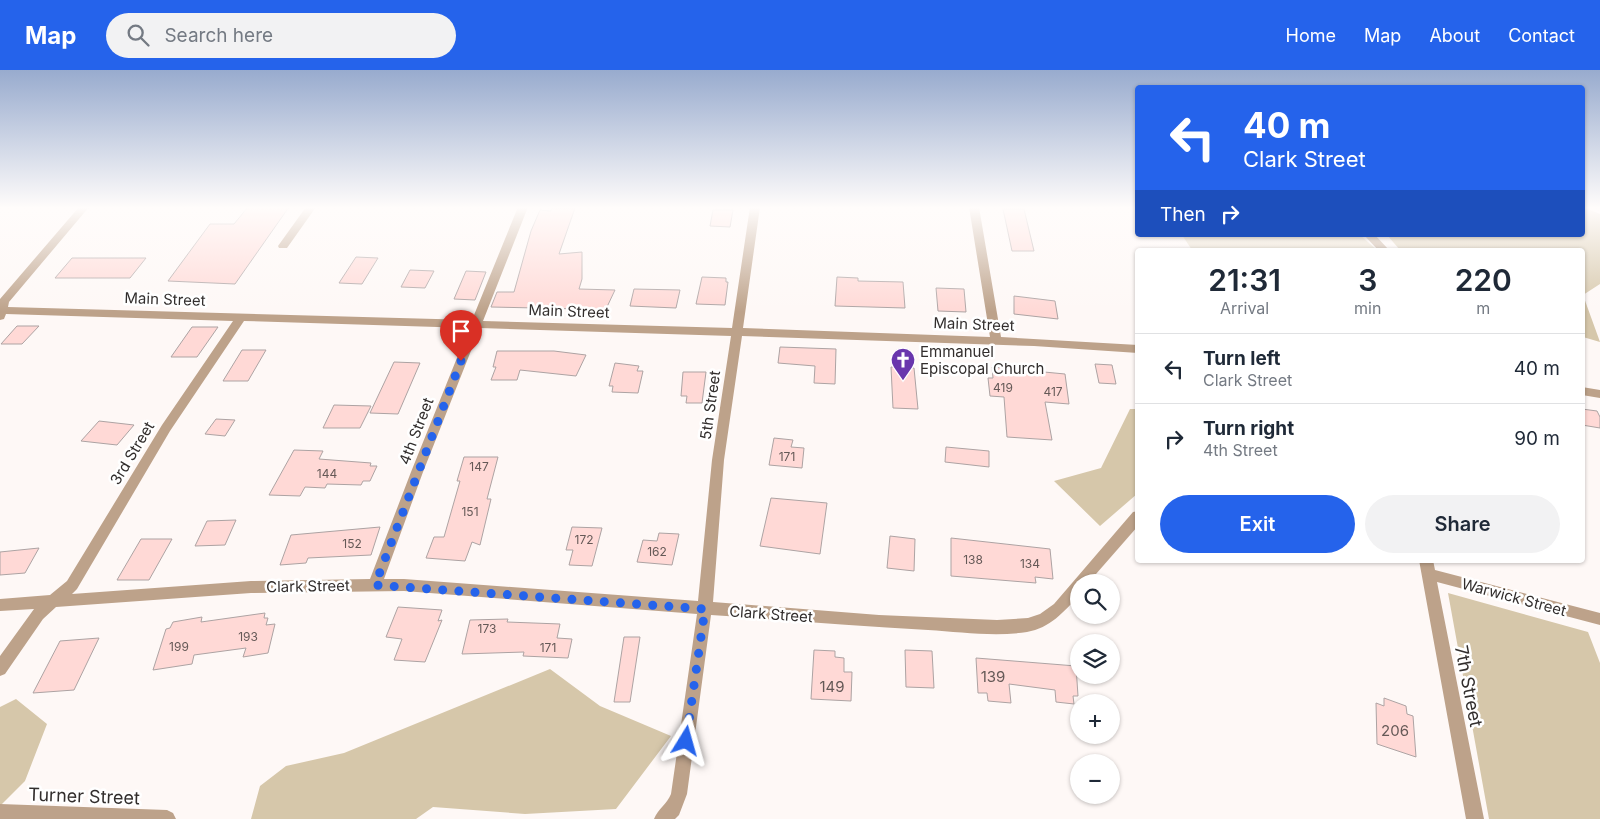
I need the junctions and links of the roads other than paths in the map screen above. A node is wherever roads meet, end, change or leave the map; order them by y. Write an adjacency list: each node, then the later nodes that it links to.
1 (54, 242): 7 (street)
2 (286, 242): 6 (street)
3 (509, 242): 9 (street, 4th Street)
4 (750, 242): 10 (street, 5th Street)
5 (980, 242): 11 (street)
6 (283, 246)
7 (1, 312): 8 (street, Main Street)
8 (240, 318): 9 (street, Main Street); 20 (street, 3rd Street)
9 (476, 324): 10 (street, Main Street); 18 (street, 4th Street)
10 (737, 332): 11 (street, Main Street); 22 (street, 5th Street)
11 (996, 341): 12 (street, Main Street)
12 (1135, 350)
13 (1585, 392): 14 (street)
14 (1600, 394)
15 (1135, 520): 17 (street, Clark Street)
16 (1427, 567): 23 (street, Warwick Street); 28 (street, 7th Street)
17 (1089, 574)
18 (375, 585): 20 (street, Clark Street); 22 (street, Clark Street)
19 (1070, 595): 22 (street, Clark Street)
20 (50, 602): 21 (street, Clark Street); 24 (street)
21 (0, 604)
22 (705, 609): 27 (street)
23 (1600, 619)
24 (0, 669)
25 (0, 813): 26 (street, Turner Street)
26 (167, 819)
27 (663, 819)
28 (1475, 819)

